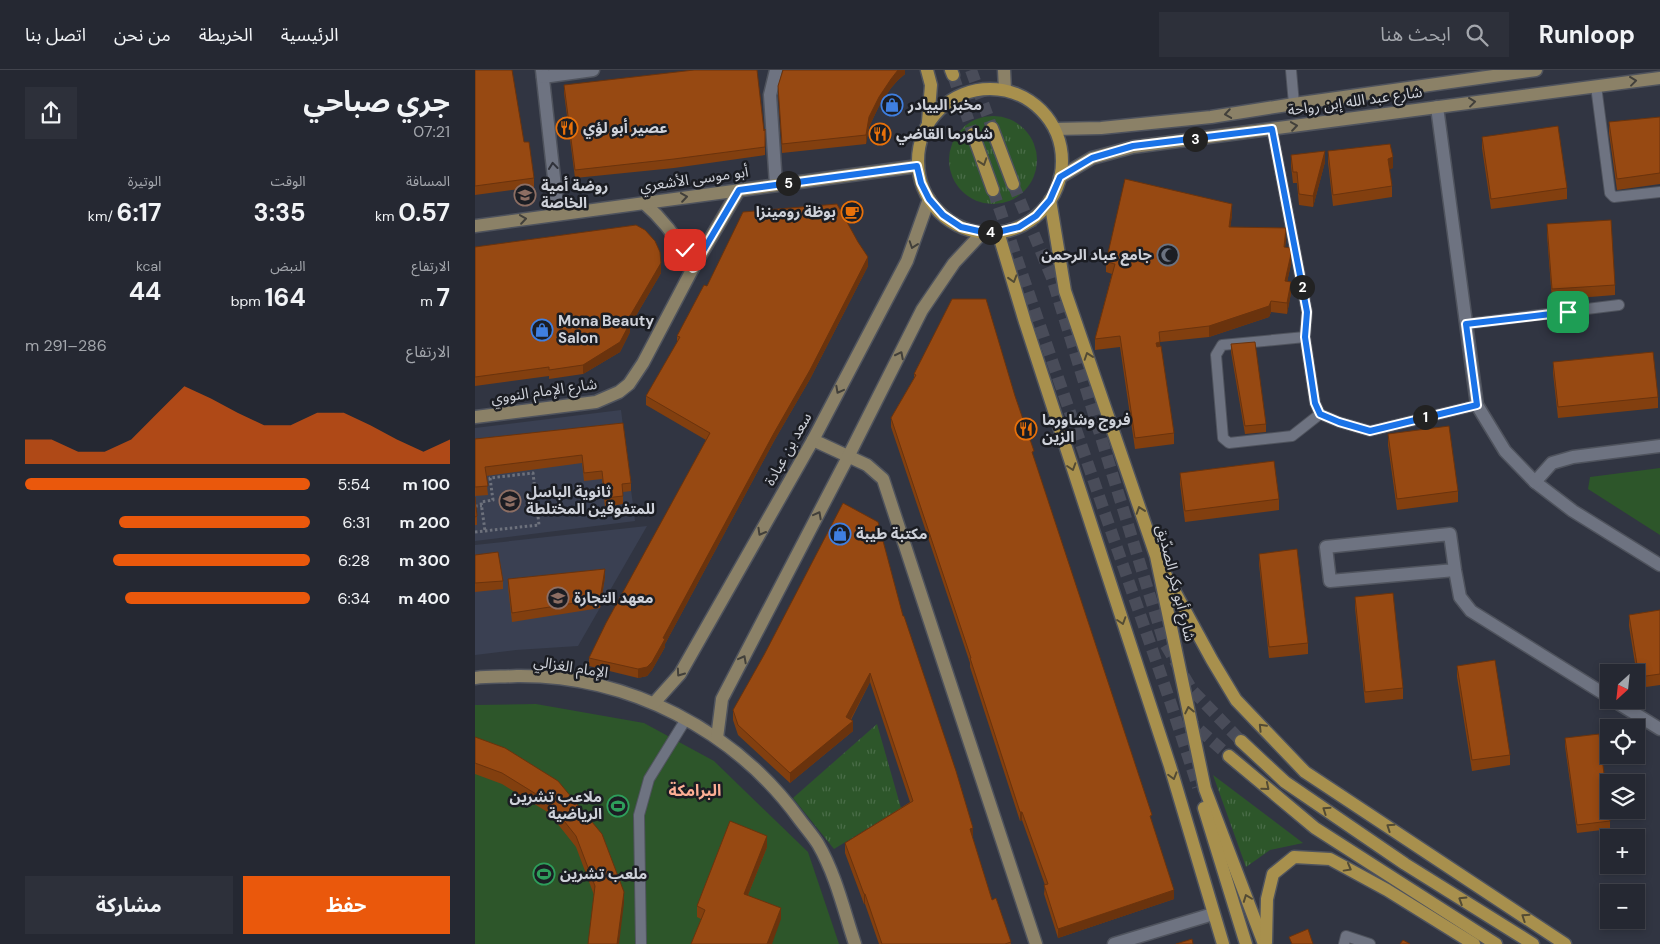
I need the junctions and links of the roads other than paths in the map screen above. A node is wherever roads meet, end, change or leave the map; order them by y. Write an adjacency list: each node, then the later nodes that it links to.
1 (593, 70): 7 (street)
2 (776, 70): 21 (street)
3 (927, 70): 13 (main road)
4 (1004, 70): 10 (main road)
5 (1291, 70): 11 (lane)
6 (1536, 70): 11 (main road, شارع عبد الله إبن رواحة)
7 (542, 74): 28 (street, one-way to 7)
8 (1660, 78): 9 (main road, شارع عبد الله إبن رواحة, one-way to 8)
9 (1595, 86): 12 (main road, شارع عبد الله إبن رواحة, one-way to 9); 24 (lane)
10 (1005, 90): 13 (main road); 15 (main road)
11 (1294, 104): 15 (main road, شارع عبد الله إبن رواحة, one-way to 15)
12 (1437, 107): 16 (main road, شارع عبد الله إبن رواحة, one-way to 12); 34 (street)
13 (928, 123): 18 (main road)
14 (993, 128): 20 (main road)
15 (1055, 129): 19 (main road)
16 (1272, 129): 19 (main road, شارع عبد الله إبن رواحة); 35 (lane)
17 (973, 134): 23 (main road, one-way to 23)
18 (917, 166): 21 (main road, أبو موسى الأشعري); 25 (main road)
19 (1060, 177): 26 (main road)
20 (1013, 184)
21 (776, 185): 22 (main road, أبو موسى الأشعري)
22 (739, 190): 27 (main road, أبو موسى الأشعري, one-way to 22); 32 (main road, شارع الإمام النووي)
23 (993, 190)
24 (1660, 192)
25 (929, 199): 30 (main road); 39 (main road, سعد بن عبادة, one-way to 39)
26 (1050, 200): 31 (main road); 43 (main road, شارع أبو بكر الصدّيق, one-way to 26)
27 (645, 203): 28 (main road, أبو موسى الأشعري); 32 (main road)
28 (558, 214): 29 (main road, أبو موسى الأشعري, one-way to 28)
29 (475, 226)
30 (983, 232): 31 (main road); 41 (main road, one-way to 30)
31 (998, 232): 56 (main road, one-way to 56)
32 (693, 268): 38 (main road, شارع الإمام النووي)
33 (1619, 306): 34 (lane)
34 (1466, 324): 36 (street)
35 (1305, 337): 37 (lane); 37 (lane)
36 (1477, 405): 37 (lane); 42 (street)
37 (1320, 414)
38 (475, 417)
39 (813, 440): 41 (main road); 48 (main road, سعد بن عبادة, one-way to 48)
40 (1660, 446): 42 (street)
41 (849, 457): 52 (main road, one-way to 41); 59 (main road)
42 (1535, 482): 44 (street)
43 (1156, 556): 63 (main road, شارع أبو بكر الصدّيق, one-way to 43); 69 (main road, one-way to 43)
44 (1660, 565)
45 (1455, 570): 45 (street); 47 (street)
46 (475, 678): 48 (main road, الإمام الغزالي)
47 (1600, 691)
48 (654, 703): 50 (main road, الإمام الغزالي)
49 (1628, 709): 51 (street)
50 (686, 719): 52 (main road, الإمام الغزالي); 57 (lane)
51 (1660, 729)
52 (717, 738): 58 (main road, الإمام الغزالي)
53 (1241, 741): 68 (main road, one-way to 53)
54 (1229, 756): 67 (main road, one-way to 67)
55 (1198, 787): 62 (main road)
56 (1213, 914): 60 (street); 61 (main road)
57 (641, 944)
58 (855, 944)
59 (1036, 944)
60 (1114, 944)
61 (1223, 944)
62 (1247, 944)
63 (1265, 944): 66 (main road, one-way to 66)
64 (1344, 944): 65 (lane)
65 (1370, 944)
66 (1474, 944)
67 (1496, 944)
68 (1533, 944)
69 (1565, 944)

